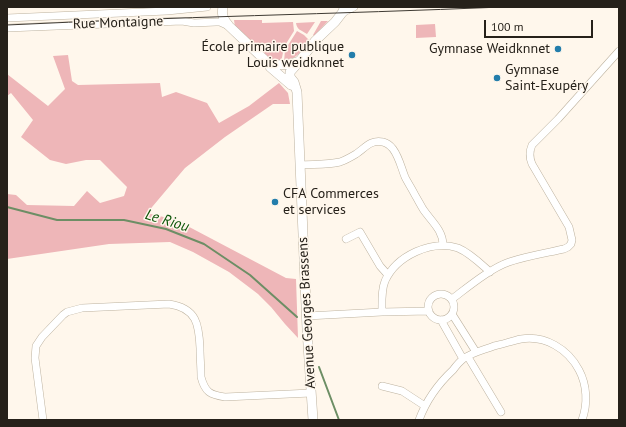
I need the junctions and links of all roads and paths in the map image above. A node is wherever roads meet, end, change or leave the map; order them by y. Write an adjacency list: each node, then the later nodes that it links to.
1 (82, 7): 6 (street)
2 (207, 7): 6 (street, Rue Montaigne)
3 (223, 7): 8 (street)
4 (354, 7): 5 (street)
5 (344, 10): 11 (street)
6 (83, 15): 7 (street, Rue Montaigne)
7 (7, 18)
8 (229, 26): 9 (street, Rue Montaigne); 12 (street)
9 (7, 28)
10 (619, 51): 17 (street)
11 (300, 60): 12 (street); 13 (street, Avenue Georges Brassens)
12 (269, 64): 13 (street)
13 (293, 85): 14 (street, Avenue Georges Brassens)
14 (300, 165): 16 (street); 23 (street, Avenue Georges Brassens)
15 (346, 239): 18 (street)
16 (443, 245): 17 (street); 18 (street)
17 (490, 272): 19 (street)
18 (388, 275): 21 (street)
19 (452, 299): 20 (street); 22 (street)
20 (428, 311): 21 (street); 24 (street)
21 (382, 312): 23 (street)
22 (452, 314): 24 (street); 25 (street)
23 (306, 316): 28 (street, Avenue Georges Brassens)
24 (441, 320): 26 (street)
25 (476, 352): 26 (street); 34 (street)
26 (465, 358): 29 (street); 30 (street)
27 (382, 386): 29 (street)
28 (311, 393): 31 (street); 32 (street, Avenue Georges Brassens)
29 (425, 406): 33 (street)
30 (501, 412)
31 (43, 420)
32 (313, 420)
33 (419, 420)
34 (582, 420)

